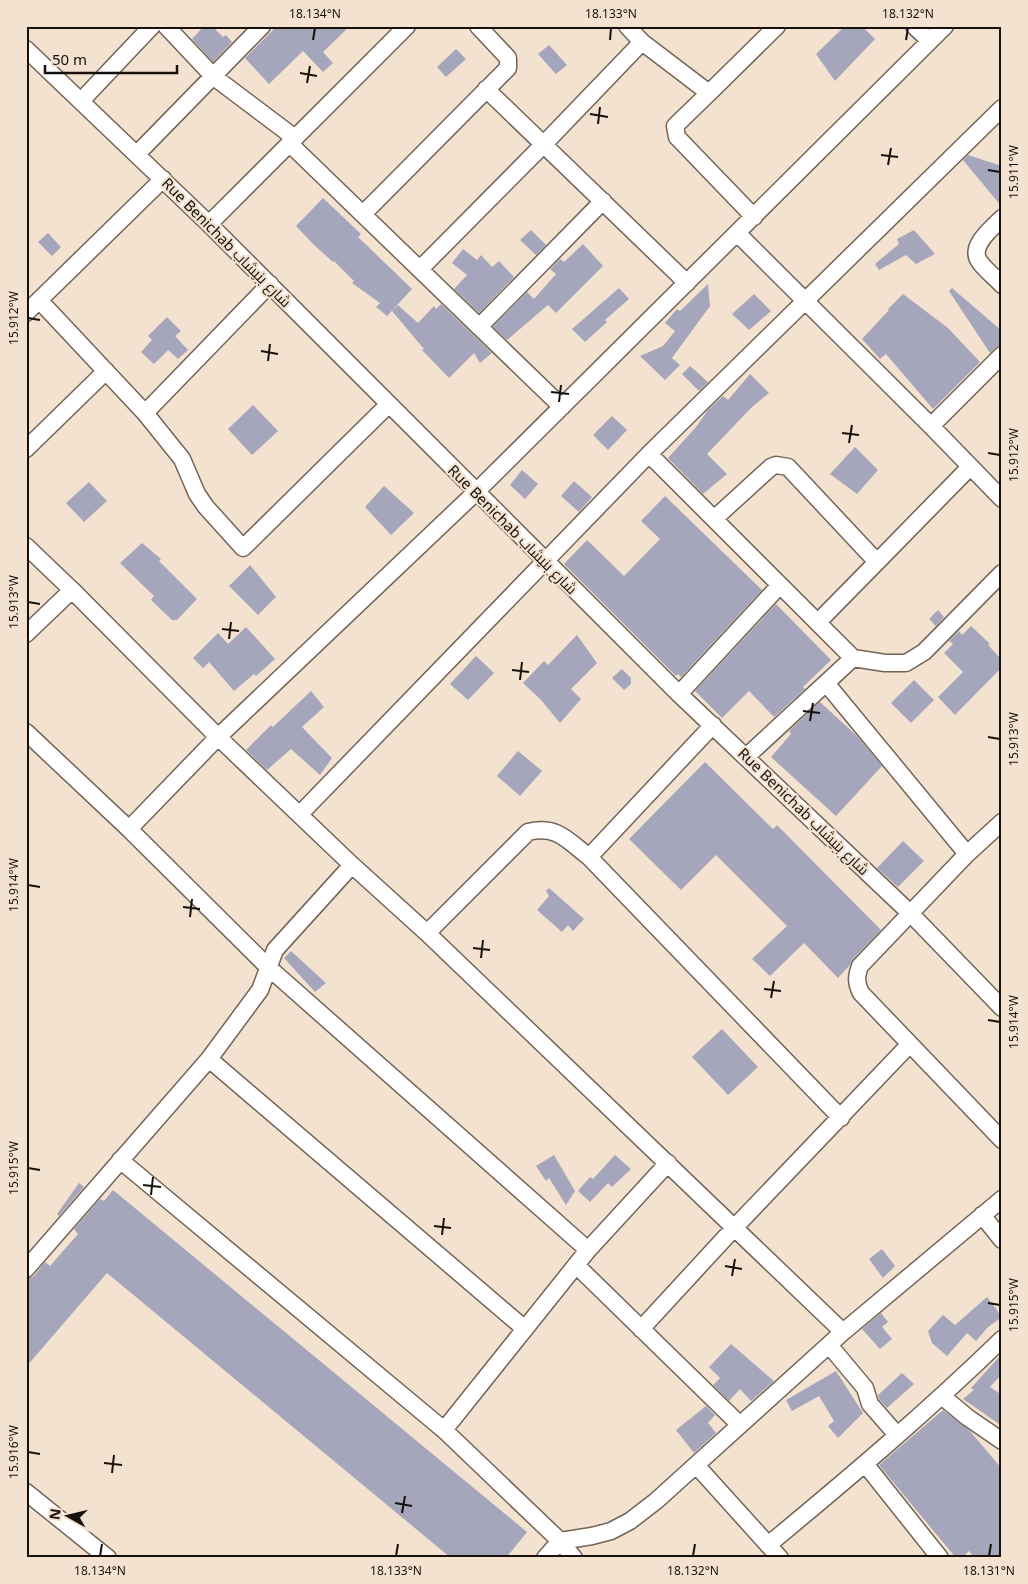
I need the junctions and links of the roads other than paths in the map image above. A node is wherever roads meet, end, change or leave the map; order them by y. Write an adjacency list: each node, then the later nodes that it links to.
1 (152, 26): 16 (street)
2 (166, 26): 13 (street)
3 (262, 26): 13 (street)
4 (407, 26): 18 (street)
5 (478, 26): 14 (street)
6 (627, 26): 11 (street)
7 (778, 26): 15 (street)
8 (914, 26): 10 (street)
9 (945, 26): 10 (street)
10 (930, 41): 24 (street)
11 (642, 42): 15 (street); 19 (street)
12 (26, 49): 16 (street, Rue Benichab شارع بنيشاب)
13 (214, 77): 18 (street); 20 (street)
14 (486, 89): 19 (street); 23 (street)
15 (709, 93): 24 (street)
16 (81, 101): 20 (street, Rue Benichab شارع بنيشاب)
17 (1002, 108): 33 (street)
18 (292, 140): 23 (street); 26 (street)
19 (544, 144): 22 (street); 28 (street)
20 (137, 154): 21 (street, Rue Benichab شارع بنيشاب)
21 (163, 179): 26 (street, Rue Benichab شارع بنيشاب); 32 (street)
22 (603, 201): 29 (street); 35 (street)
23 (363, 214): 28 (street)
24 (754, 217): 27 (street)
25 (1002, 218): 31 (street)
26 (209, 224): 30 (street, Rue Benichab شارع بنيشاب)
27 (737, 233): 29 (street); 33 (street)
28 (420, 269): 35 (street)
29 (687, 283): 39 (street)
30 (270, 284): 38 (street, Rue Benichab شارع بنيشاب); 40 (street)
31 (1002, 284)
32 (39, 300): 34 (street); 37 (street)
33 (806, 301): 41 (street); 43 (street)
34 (26, 312)
35 (479, 327): 39 (street)
36 (1002, 355): 41 (street)
37 (106, 371): 40 (street); 42 (street)
38 (389, 404): 40 (street); 45 (street, Rue Benichab شارع بنيشاب)
39 (562, 407): 45 (street)
40 (145, 413)
41 (931, 426): 44 (street)
42 (26, 449)
43 (649, 454): 47 (street); 49 (street)
44 (970, 467): 46 (street); 50 (street)
45 (476, 492): 49 (street, Rue Benichab شارع بنيشاب); 61 (street)
46 (1002, 499)
47 (714, 519): 50 (street); 52 (street)
48 (26, 546): 53 (street)
49 (546, 562): 58 (street, Rue Benichab شارع بنيشاب); 63 (street)
50 (877, 562): 54 (street)
51 (1002, 573): 56 (street)
52 (780, 585): 54 (street); 58 (street)
53 (72, 590): 55 (street); 61 (street)
54 (818, 622): 56 (street)
55 (26, 634)
56 (853, 658): 57 (street)
57 (826, 683): 62 (street); 66 (street)
58 (679, 694): 59 (street, Rue Benichab شارع بنيشاب)
59 (713, 725): 62 (street, Rue Benichab شارع بنيشاب); 67 (street)
60 (26, 732): 65 (street)
61 (218, 737): 63 (street); 65 (street)
62 (746, 756): 69 (street, Rue Benichab شارع بنيشاب)
63 (300, 814): 68 (street)
64 (1002, 822): 66 (street)
65 (128, 829): 71 (street)
66 (967, 854): 69 (street)
67 (589, 857): 70 (street); 75 (street)
68 (352, 865): 70 (street); 71 (street)
69 (910, 913): 72 (street, Rue Benichab شارع بنيشاب); 73 (street)
70 (427, 933): 78 (street)
71 (268, 967): 74 (street); 83 (street)
72 (1002, 1008)
73 (909, 1045): 75 (street); 76 (street)
74 (209, 1059): 77 (street); 86 (street)
75 (841, 1118): 81 (street)
76 (1002, 1140)
77 (120, 1160): 85 (street); 93 (street)
78 (668, 1163): 81 (street); 83 (street)
79 (1002, 1199): 80 (street)
80 (982, 1215): 82 (street); 88 (street)
81 (735, 1227): 87 (street); 88 (street)
82 (1002, 1240)
83 (588, 1250): 84 (street)
84 (576, 1265): 86 (street); 87 (street)
85 (26, 1269)
86 (525, 1329): 93 (street)
87 (641, 1329): 92 (street)
88 (843, 1332): 90 (street)
89 (1002, 1340): 91 (street)
90 (829, 1345): 92 (street); 94 (street)
91 (943, 1397): 94 (street); 95 (street)
92 (740, 1425): 96 (street)
93 (444, 1430): 99 (street)
94 (897, 1436): 97 (street)
95 (1002, 1441)
96 (696, 1464): 99 (street); 100 (street)
97 (866, 1464): 100 (street); 105 (street)
98 (26, 1492): 101 (street)
99 (560, 1541): 102 (street); 103 (street)
100 (768, 1545): 104 (street)
101 (108, 1558)
102 (545, 1558)
103 (574, 1558)
104 (780, 1558)
105 (940, 1558)

